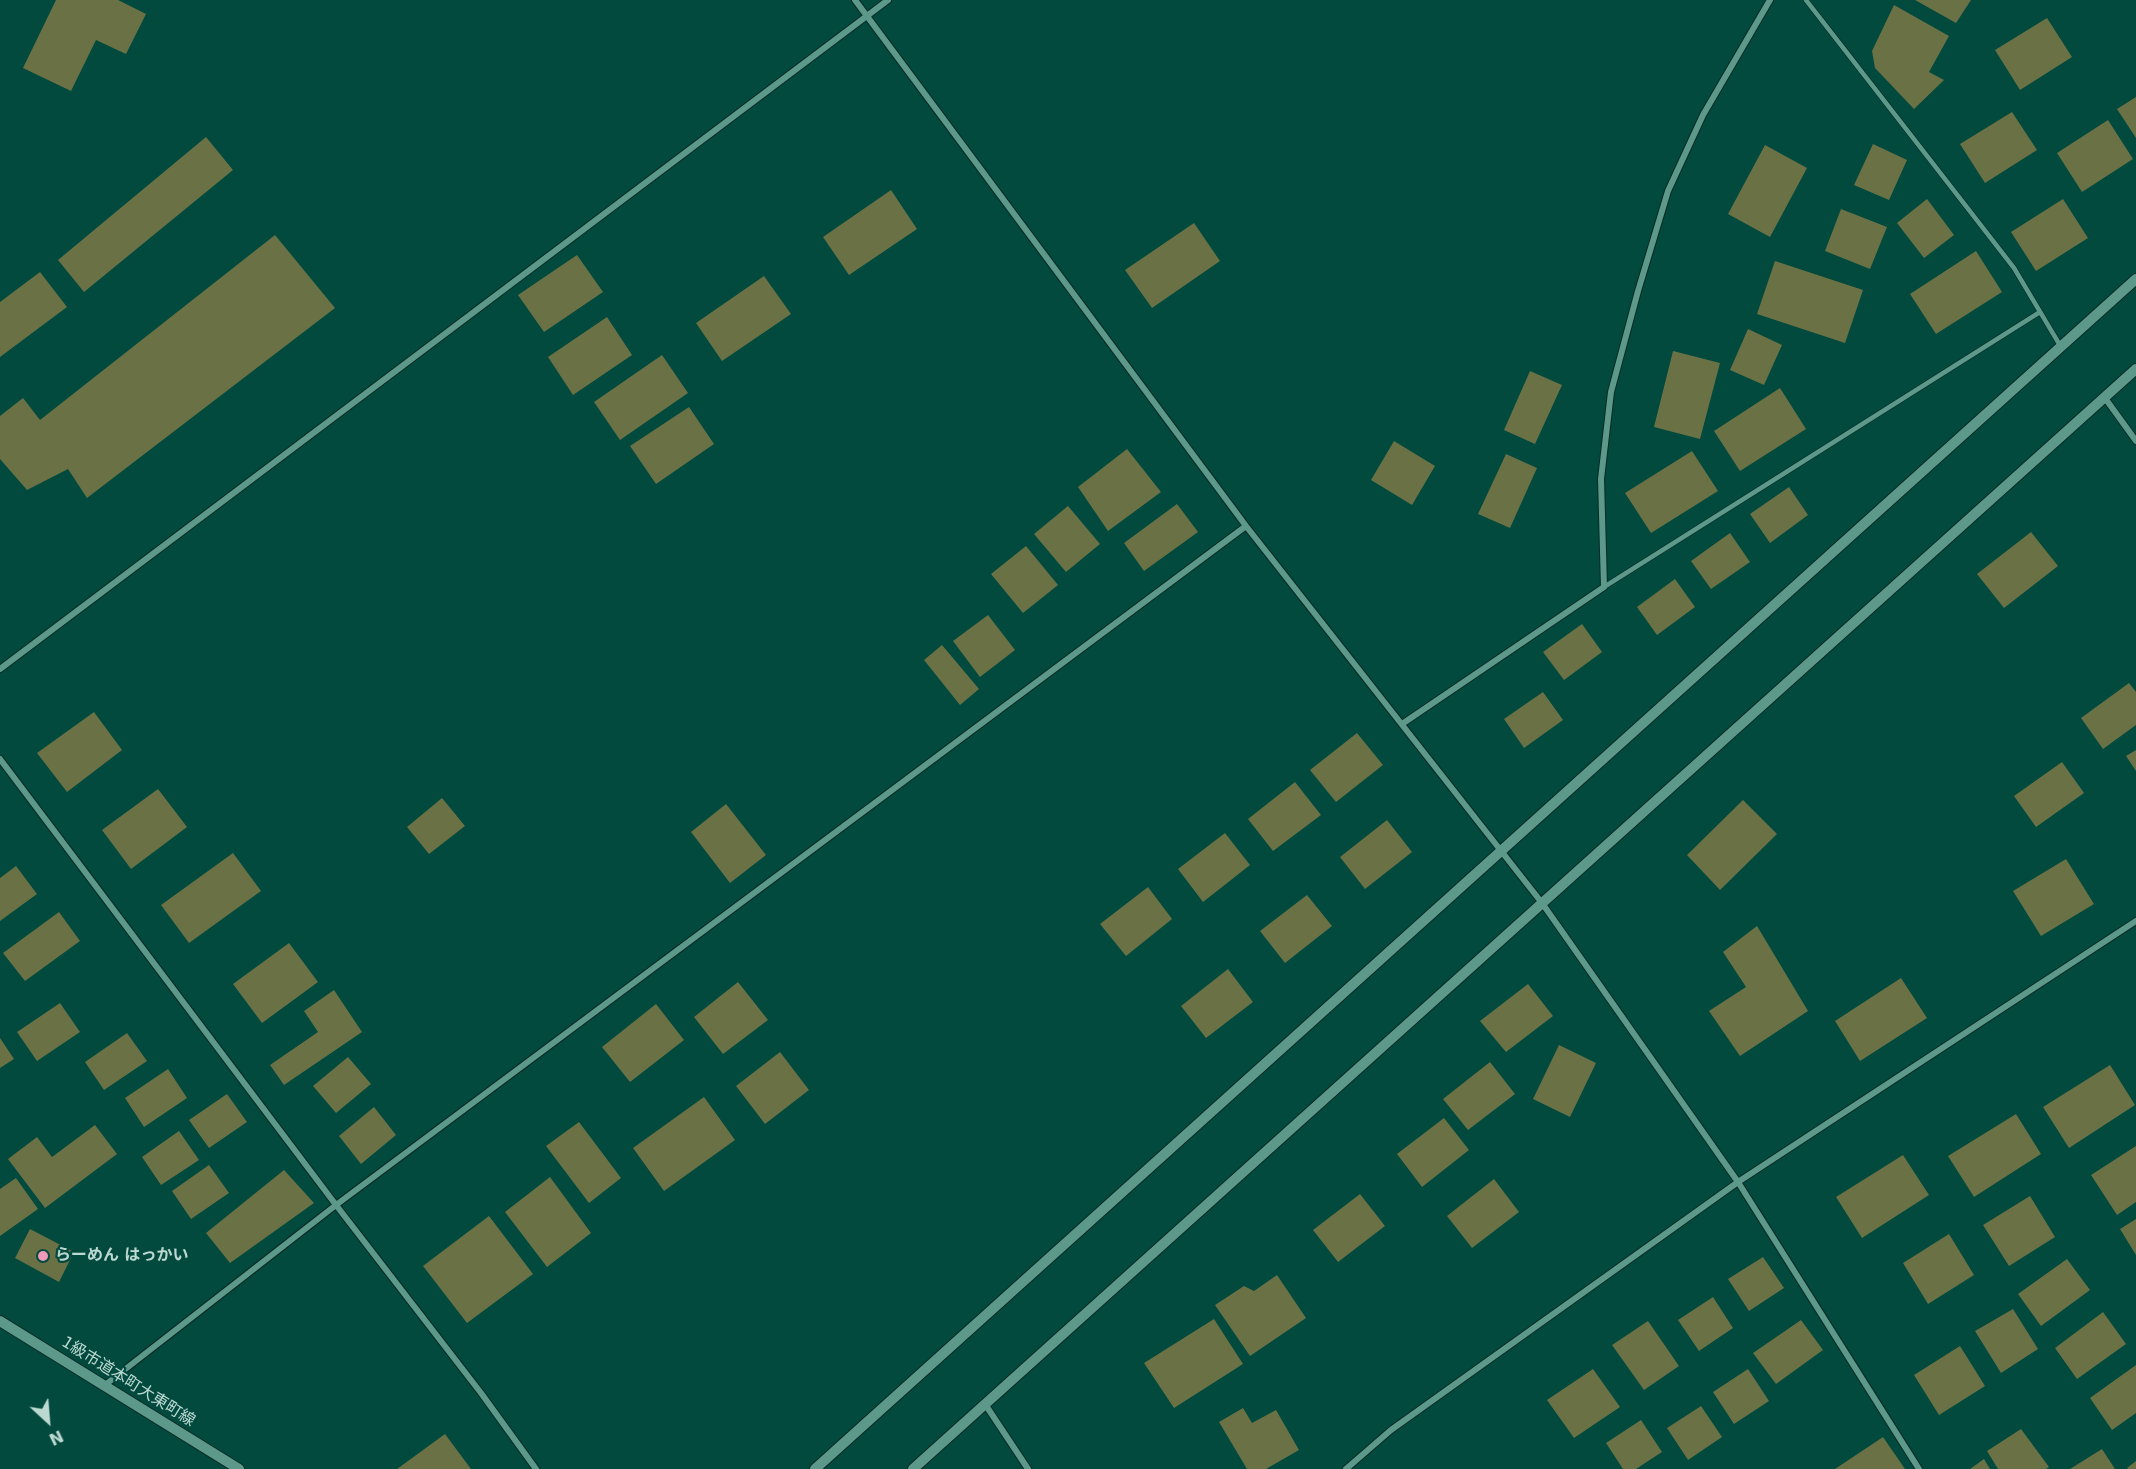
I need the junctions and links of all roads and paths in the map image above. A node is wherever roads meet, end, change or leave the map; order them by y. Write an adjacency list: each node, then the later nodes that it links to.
1 (855, 0): 5 (street)
2 (888, 0): 5 (street)
3 (1770, 0): 13 (street)
4 (1806, 0): 7 (lane)
5 (867, 16): 12 (street); 14 (street)
6 (2136, 279): 8 (street)
7 (2040, 312): 8 (lane); 13 (lane)
8 (2061, 347): 17 (street)
9 (2136, 369): 10 (street)
10 (2105, 398): 11 (street); 18 (street)
11 (2136, 441)
12 (1246, 526): 15 (street); 21 (street)
13 (1604, 587): 15 (street)
14 (0, 669)
15 (1402, 724): 17 (street)
16 (0, 759): 21 (street)
17 (1501, 851): 18 (street); 27 (street)
18 (1542, 903): 20 (street); 24 (street)
19 (2136, 921): 20 (street)
20 (1738, 1182): 30 (street); 31 (street)
21 (336, 1205): 23 (street); 26 (street)
22 (0, 1321): 23 (street, 1級市道本町大東町線)
23 (105, 1385): 25 (street, 1級市道本町大東町線)
24 (985, 1404): 28 (street); 29 (street)
25 (239, 1469)
26 (536, 1469)
27 (815, 1469)
28 (913, 1469)
29 (1028, 1469)
30 (1346, 1469)
31 (1919, 1469)

